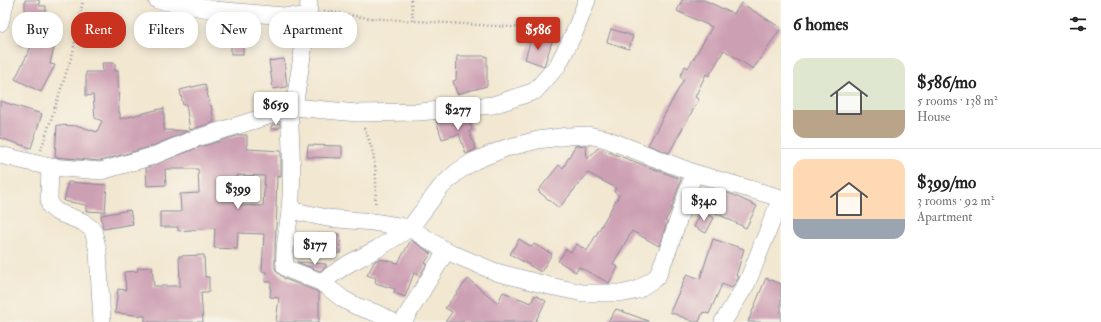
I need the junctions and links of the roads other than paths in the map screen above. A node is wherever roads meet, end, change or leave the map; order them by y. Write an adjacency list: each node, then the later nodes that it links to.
1 (6, 0): 5 (street)
2 (157, 0): 4 (street)
3 (587, 0): 6 (street)
4 (309, 9): 6 (street)
5 (0, 23)
6 (292, 108): 8 (street); 11 (street)
7 (0, 155): 8 (street)
8 (43, 166): 15 (street)
9 (694, 173): 10 (street); 12 (street); 13 (street)
10 (781, 198): 18 (street)
11 (290, 210): 12 (street); 14 (street)
12 (410, 228): 13 (street); 14 (street)
13 (446, 251): 17 (street)
14 (321, 282): 16 (street)
15 (102, 322)
16 (393, 322)
17 (403, 322)
18 (723, 322)

